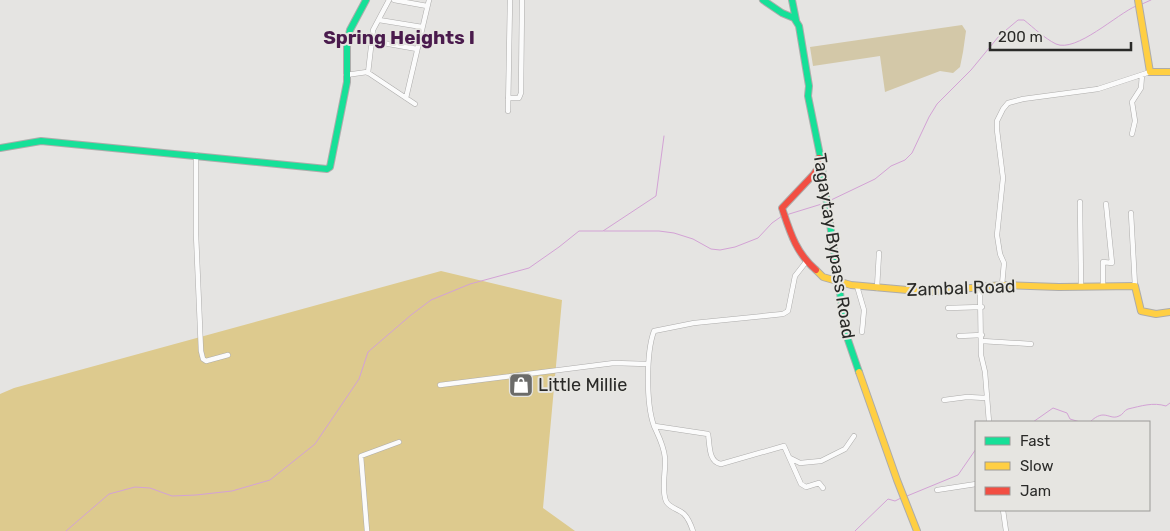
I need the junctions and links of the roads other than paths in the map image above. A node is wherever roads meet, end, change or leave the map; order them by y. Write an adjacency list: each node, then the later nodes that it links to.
1 (366, 0): 21 (street)
2 (389, 0): 11 (street)
3 (394, 0): 10 (street)
4 (429, 0): 10 (street)
5 (510, 0): 14 (street)
6 (522, 0): 15 (street)
7 (763, 0): 12 (street)
8 (792, 0): 12 (street)
9 (1138, 0): 18 (street)
10 (427, 6): 13 (street)
11 (378, 20): 13 (street); 16 (street)
12 (796, 20): 30 (street, Tagaytay Bypass Road)
13 (422, 27): 17 (street)
14 (510, 36): 15 (street); 24 (street)
15 (522, 36): 24 (street)
16 (372, 41): 17 (street); 20 (street)
17 (417, 49): 23 (street)
18 (1150, 72): 19 (street); 22 (street)
19 (1170, 72)
20 (368, 73): 21 (street); 23 (street)
21 (346, 75): 29 (street)
22 (1142, 75): 27 (street); 37 (street)
23 (406, 98): 25 (street)
24 (508, 98): 26 (street)
25 (415, 104)
26 (508, 111)
27 (1132, 134)
28 (0, 148): 29 (street)
29 (196, 155): 52 (street)
30 (820, 155): 35 (street, Zambal Road); 36 (street, Tagaytay Bypass Road)
31 (1080, 202): 39 (street)
32 (1106, 204): 40 (street)
33 (1131, 213): 41 (street)
34 (879, 253): 42 (street)
35 (806, 262): 36 (street, Zambal Road); 53 (street)
36 (839, 282): 38 (street, Zambal Road); 68 (street, Tagaytay Bypass Road)
37 (1002, 285): 39 (street, Zambal Road); 43 (street, Zambal Road)
38 (857, 286): 42 (street, Zambal Road); 47 (street)
39 (1081, 286): 40 (street, Zambal Road)
40 (1103, 286): 41 (street, Zambal Road)
41 (1135, 286): 46 (street)
42 (877, 288): 43 (street, Zambal Road)
43 (980, 288): 44 (street)
44 (982, 307): 45 (street); 48 (street)
45 (948, 308)
46 (1170, 312)
47 (862, 332)
48 (982, 335): 49 (street); 50 (street)
49 (958, 336)
50 (982, 342): 51 (street); 55 (street)
51 (1031, 344)
52 (228, 355)
53 (647, 364): 54 (street); 58 (street)
54 (440, 385)
55 (986, 398): 56 (street); 57 (street)
56 (944, 400)
57 (989, 421)
58 (654, 426): 61 (street); 67 (street)
59 (854, 436): 61 (street)
60 (399, 442): 66 (street)
61 (790, 458): 63 (street)
62 (975, 484): 64 (street)
63 (823, 488)
64 (937, 490)
65 (1003, 511): 69 (street)
66 (367, 531)
67 (693, 531)
68 (917, 531)
69 (1006, 531)

